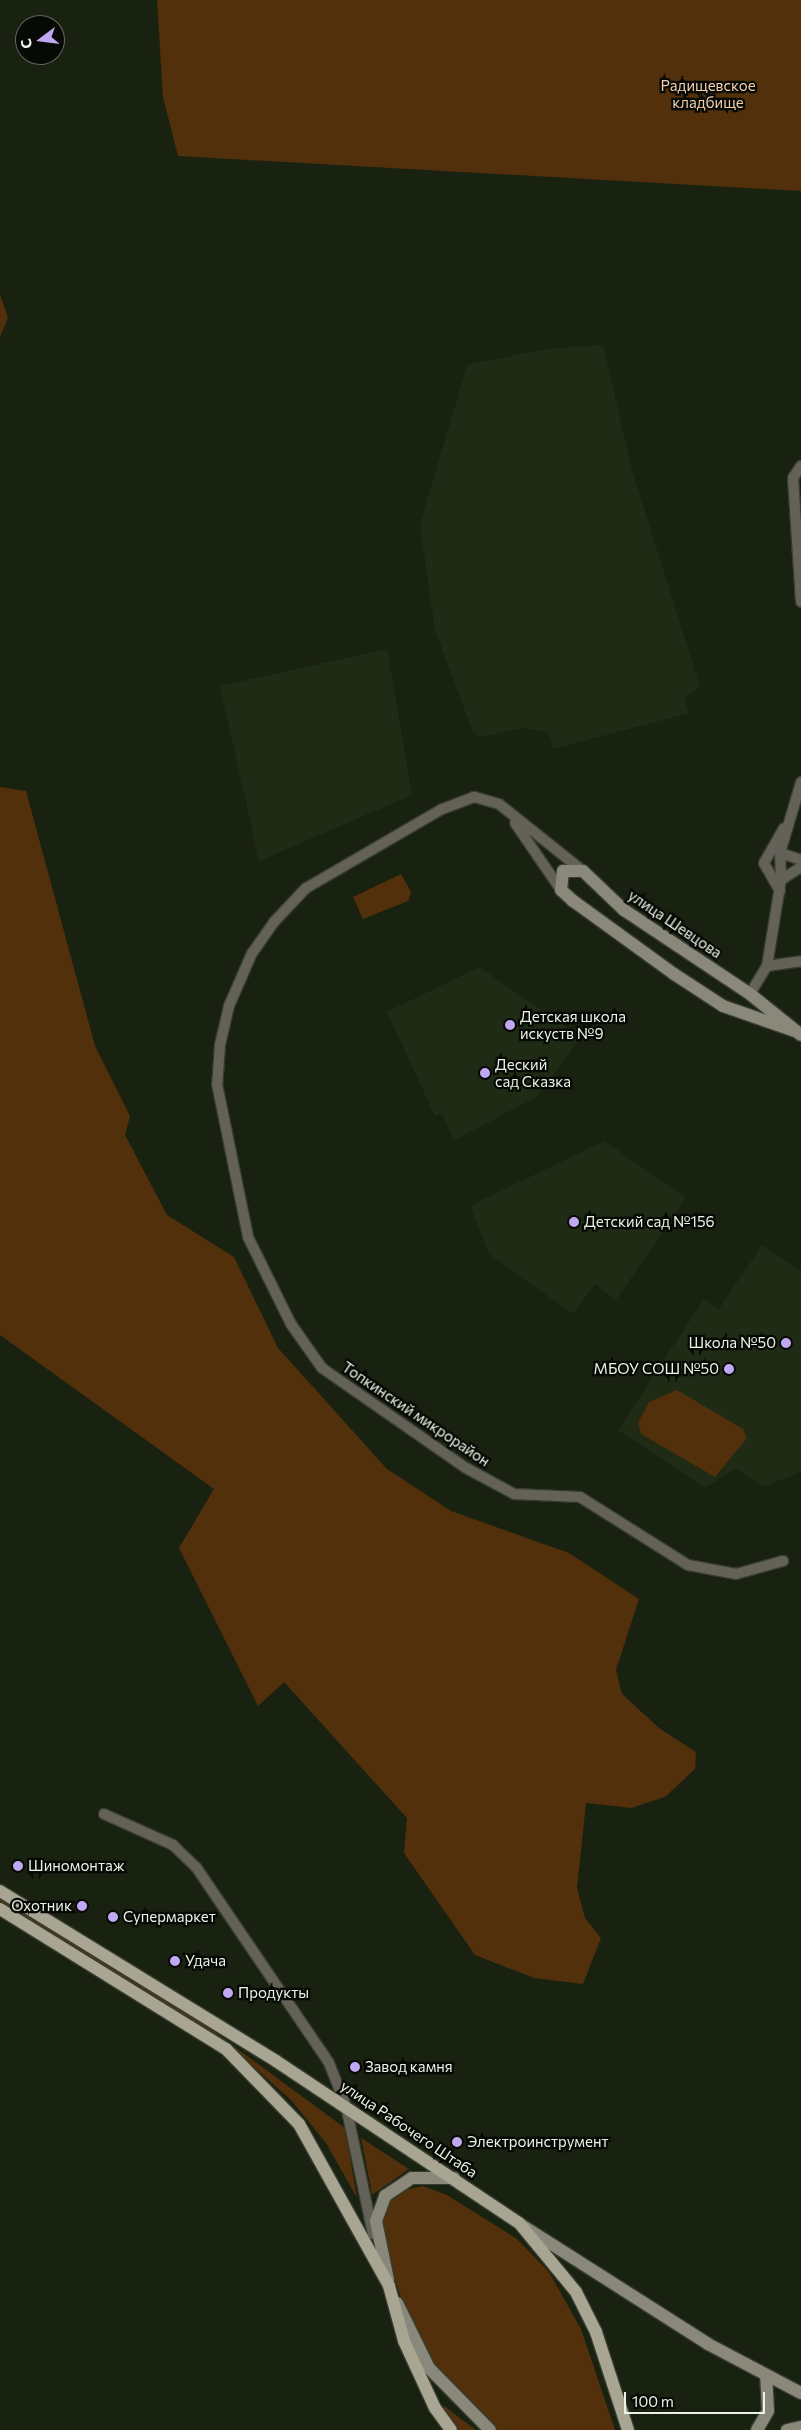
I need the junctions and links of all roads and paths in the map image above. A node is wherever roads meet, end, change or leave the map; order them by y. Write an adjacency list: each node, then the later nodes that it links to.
1 (800, 466): 2 (street)
2 (801, 602)
3 (801, 782): 4 (street)
4 (801, 786): 6 (street)
5 (487, 797): 7 (street, улица Шевцова); 19 (street, Топкинский микрорайон)
6 (794, 810): 8 (street); 14 (street)
7 (511, 816): 11 (street, улица Шевцова); 13 (street)
8 (780, 853): 9 (street); 12 (street)
9 (801, 860)
10 (801, 867): 12 (street)
11 (583, 871): 13 (main road); 17 (main road, улица Шевцова)
12 (781, 880): 14 (street)
13 (561, 890): 18 (main road)
14 (780, 890): 16 (street)
15 (801, 962): 16 (street)
16 (767, 966): 17 (street)
17 (750, 994): 18 (main road, улица Шевцова)
18 (798, 1033)
19 (783, 1561)
20 (104, 1814): 23 (street)
21 (0, 1891): 23 (main road, улица Рабочего Штаба)
22 (0, 1909): 26 (main road)
23 (346, 2106): 24 (main road, улица Рабочего Штаба); 26 (street)
24 (455, 2178): 25 (main road, улица Рабочего Штаба); 26 (main road)
25 (520, 2224): 27 (main road, улица Рабочего Штаба); 30 (main road)
26 (389, 2286): 31 (main road); 32 (main road)
27 (766, 2376): 28 (main road, улица Рабочего Штаба); 33 (main road)
28 (801, 2393)
29 (801, 2427): 34 (main road)
30 (628, 2428)
31 (451, 2430)
32 (490, 2430)
33 (757, 2430)
34 (787, 2430)

